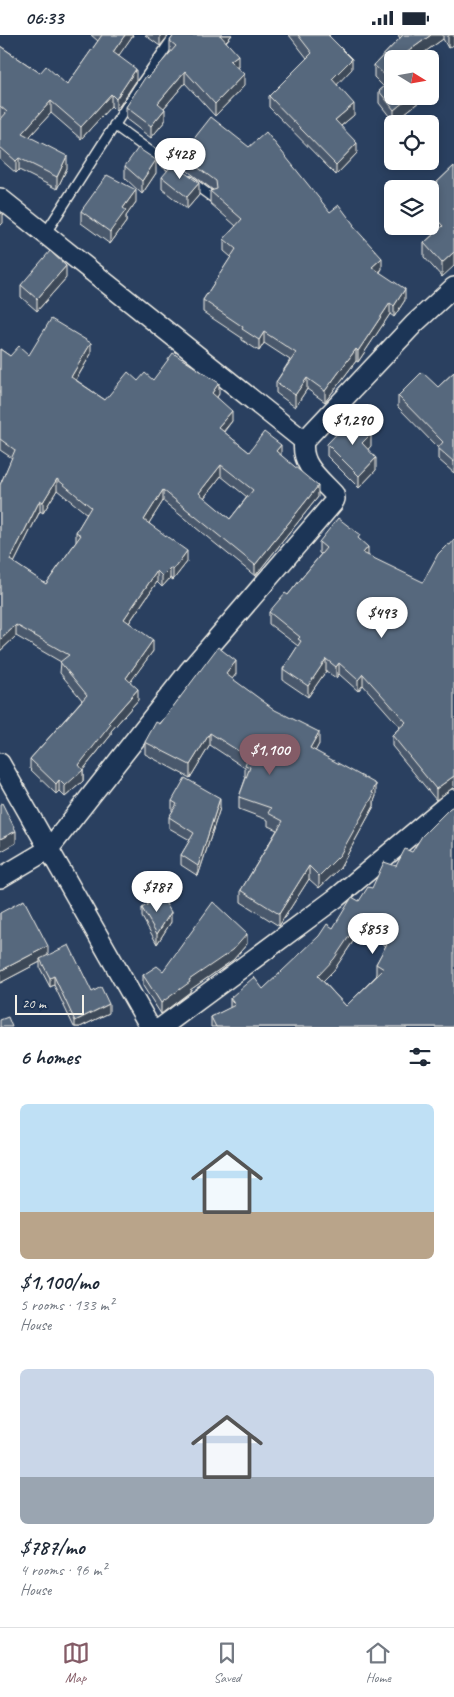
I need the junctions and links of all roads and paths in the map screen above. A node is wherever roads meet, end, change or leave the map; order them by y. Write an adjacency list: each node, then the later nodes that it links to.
1 (173, 39): 2 (lane)
2 (114, 125): 3 (lane); 5 (lane)
3 (212, 197)
4 (0, 198): 5 (street)
5 (45, 234): 7 (street)
6 (454, 287): 7 (street)
7 (304, 441): 10 (street)
8 (0, 763): 10 (street)
9 (454, 799): 13 (street)
10 (49, 849): 11 (street); 12 (street)
11 (0, 877)
12 (150, 1027)
13 (162, 1027)

